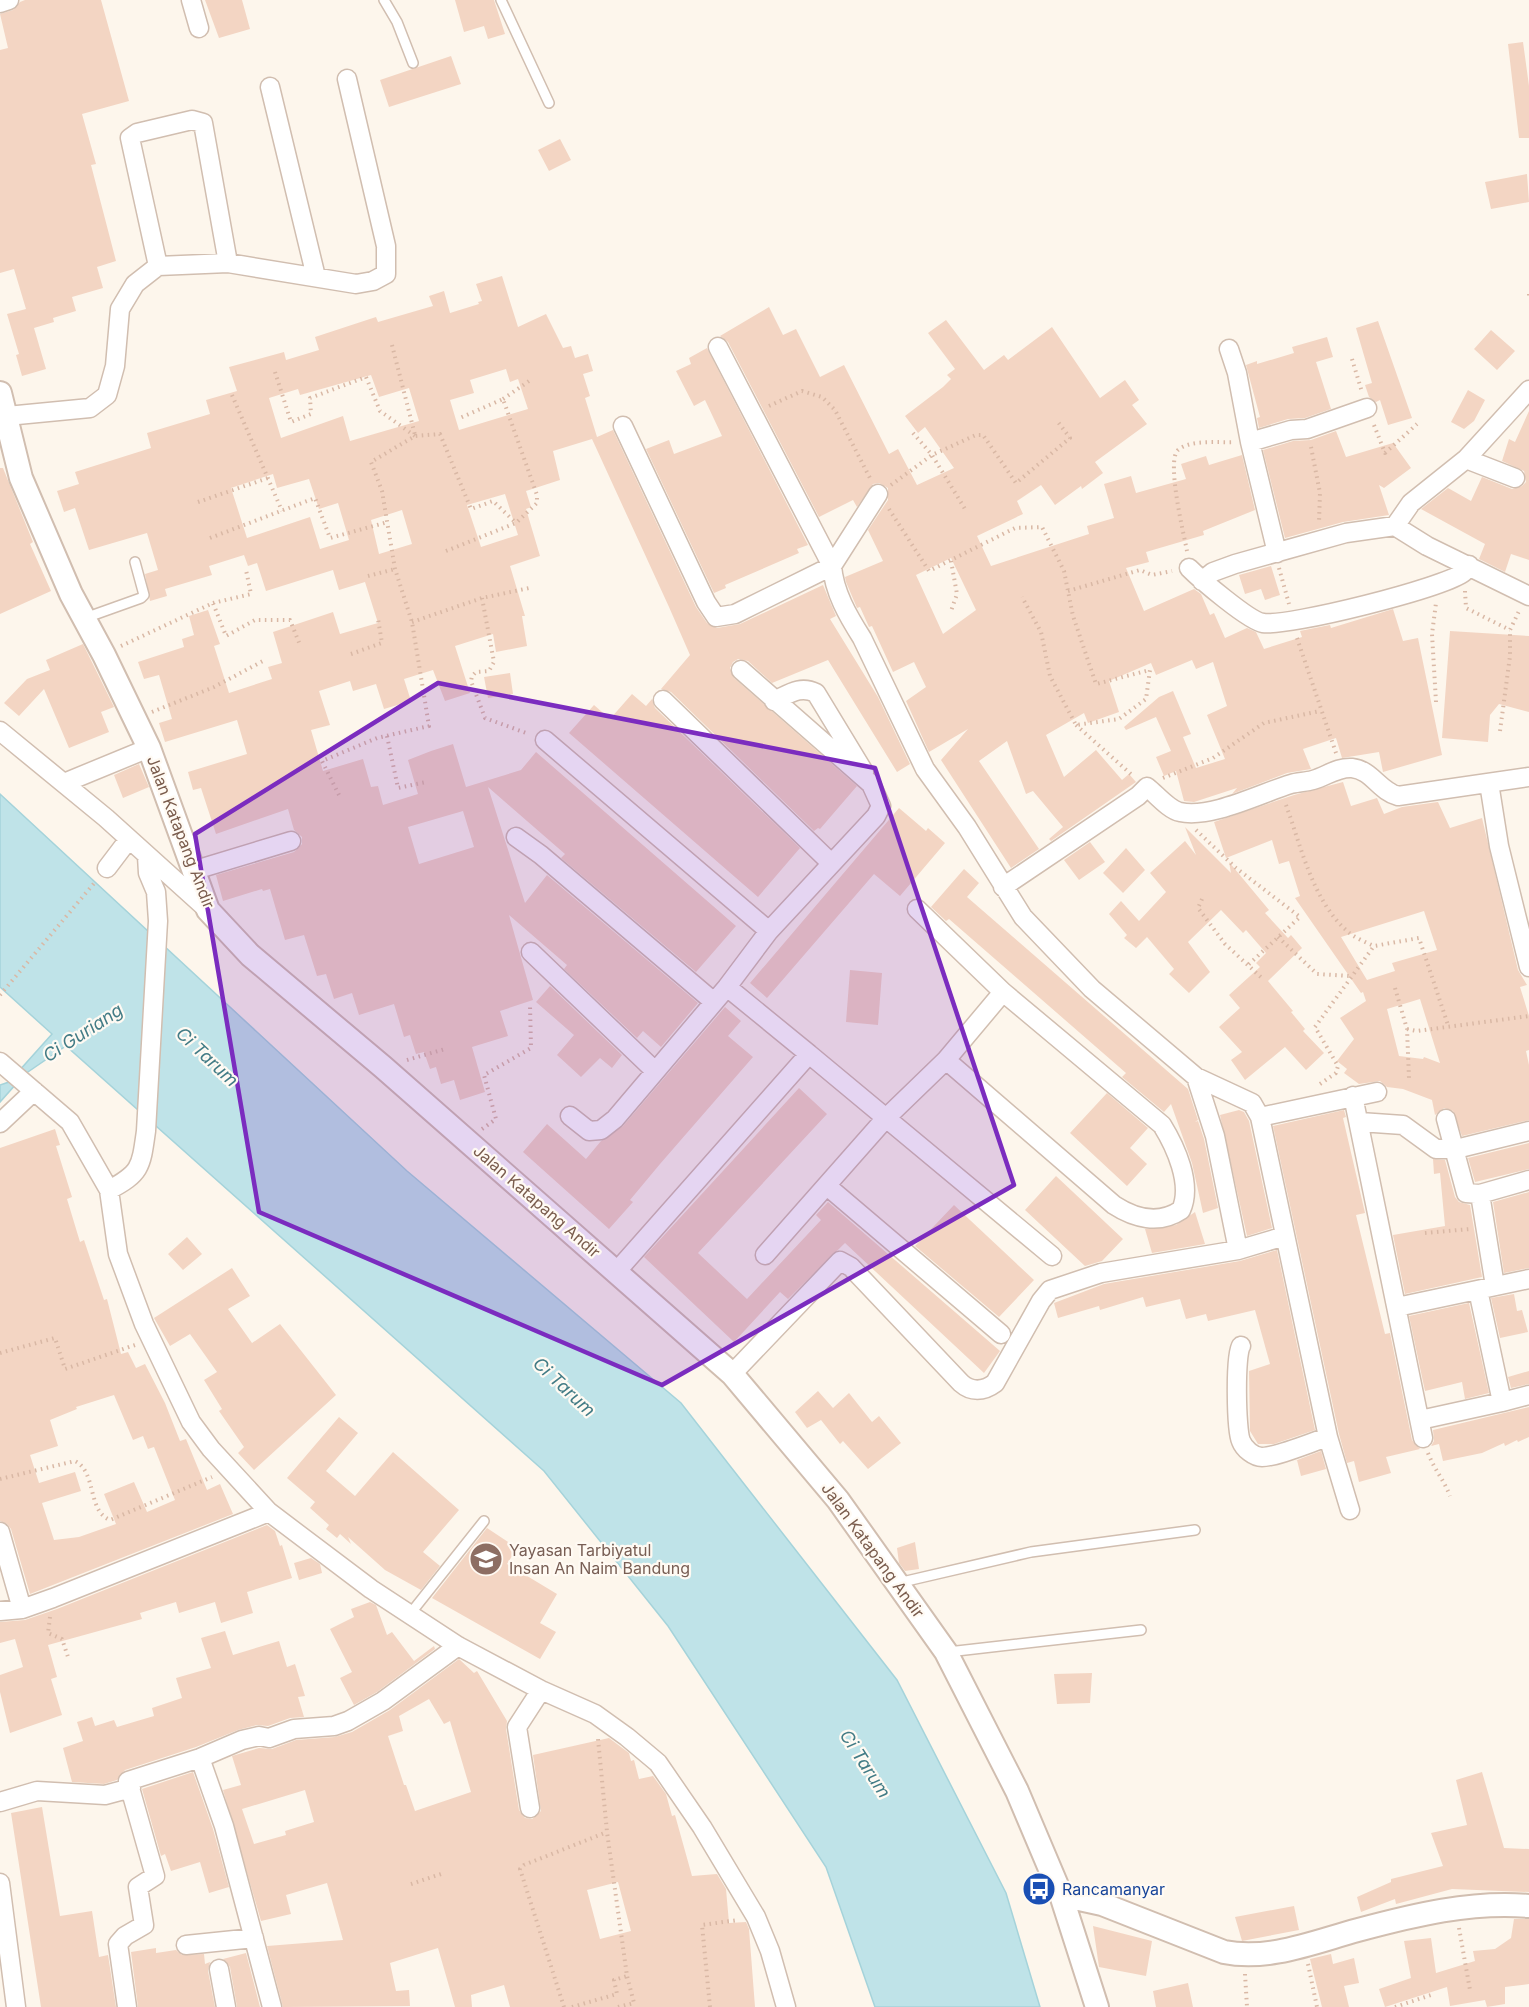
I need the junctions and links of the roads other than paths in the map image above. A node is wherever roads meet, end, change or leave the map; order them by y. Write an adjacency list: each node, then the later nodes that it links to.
1 (9, 0): 5 (street)
2 (191, 0): 6 (street)
3 (384, 0): 7 (lane)
4 (501, 0): 10 (lane)
5 (0, 3)
6 (199, 28)
7 (413, 63)
8 (347, 79): 13 (street)
9 (270, 87): 13 (street)
10 (549, 103)
11 (228, 263): 12 (street); 12 (street); 13 (street)
12 (158, 266): 19 (street)
13 (316, 277)
14 (718, 347): 28 (street)
15 (1229, 349): 21 (street)
16 (1529, 390): 22 (street)
17 (0, 393): 19 (street, Jalan Katapang Andir)
18 (1367, 408): 21 (street)
19 (5, 420): 31 (street, Jalan Katapang Andir)
20 (623, 426): 28 (street)
21 (1250, 442): 26 (street)
22 (1466, 459): 23 (street); 25 (street)
23 (1515, 478)
24 (878, 494): 28 (street)
25 (1395, 526): 26 (street); 29 (street)
26 (1277, 553): 29 (street)
27 (135, 562): 31 (lane)
28 (832, 566): 49 (street)
29 (1467, 568): 30 (street)
30 (1528, 596)
31 (85, 618): 37 (street, Jalan Katapang Andir)
32 (741, 670): 34 (street)
33 (663, 700): 46 (street)
34 (774, 701): 41 (street); 41 (street)
35 (0, 732): 39 (street)
36 (545, 740): 53 (street)
37 (149, 748): 39 (street); 48 (street, Jalan Katapang Andir)
38 (1529, 777): 40 (street)
39 (64, 783): 43 (street)
40 (1489, 783): 49 (street); 55 (street)
41 (872, 784): 46 (street)
42 (516, 837): 58 (street)
43 (129, 839): 45 (street); 47 (street)
44 (291, 841): 48 (street)
45 (147, 856): 50 (street); 51 (street)
46 (831, 863): 53 (street)
47 (107, 868)
48 (192, 871): 51 (street, Jalan Katapang Andir)
49 (1003, 887): 63 (street)
50 (156, 892): 51 (street); 76 (street)
51 (201, 904): 82 (street, Jalan Katapang Andir)
52 (917, 909): 57 (street)
53 (769, 931): 56 (street)
54 (531, 952): 61 (street)
55 (1529, 967)
56 (727, 987): 58 (street); 59 (street)
57 (1003, 992): 60 (street); 60 (street)
58 (714, 1002): 61 (street)
59 (809, 1054): 68 (street); 82 (street)
60 (946, 1060): 68 (street)
61 (654, 1071): 66 (street)
62 (18, 1077): 71 (street); 76 (street)
63 (1196, 1077): 67 (street); 79 (street)
64 (1377, 1092): 65 (street)
65 (1353, 1096): 67 (street); 70 (street)
66 (570, 1116)
67 (1260, 1116): 78 (street)
68 (885, 1119): 75 (street); 81 (street)
69 (1446, 1119): 73 (street)
70 (1360, 1122): 73 (street); 85 (street)
71 (0, 1123)
72 (1529, 1131): 73 (street)
73 (1456, 1149): 77 (street)
74 (1529, 1180): 77 (street)
75 (827, 1186): 80 (street); 86 (street)
76 (109, 1190): 93 (street)
77 (1480, 1194): 84 (street)
78 (1285, 1236): 79 (street); 91 (street)
79 (1238, 1250): 88 (street)
80 (765, 1255)
81 (1052, 1256)
82 (617, 1271): 88 (street, Jalan Katapang Andir)
83 (1529, 1278): 84 (street)
84 (1486, 1288): 85 (street); 90 (street)
85 (1397, 1307): 90 (street)
86 (1001, 1334)
87 (1241, 1346): 91 (street)
88 (732, 1374): 97 (street, Jalan Katapang Andir)
89 (1529, 1395): 90 (street)
90 (1502, 1402)
91 (1328, 1437): 92 (street)
92 (1350, 1510)
93 (269, 1512): 98 (street); 100 (street)
94 (484, 1521): 100 (lane)
95 (1195, 1530): 97 (lane)
96 (0, 1532): 98 (street)
97 (898, 1583): 103 (street, Jalan Katapang Andir)
98 (22, 1609): 99 (street)
99 (0, 1611)
100 (410, 1614): 102 (street)
101 (1141, 1630): 103 (lane)
102 (458, 1646): 104 (street); 105 (street)
103 (946, 1652): 110 (street, Jalan Katapang Andir)
104 (541, 1690): 108 (street); 119 (street)
105 (200, 1758): 106 (street); 112 (street)
106 (131, 1788): 107 (street); 116 (street)
107 (0, 1802)
108 (530, 1808)
109 (0, 1883): 115 (street)
110 (1061, 1895): 111 (street); 120 (street, Jalan Katapang Andir)
111 (1529, 1906)
112 (254, 1938): 113 (street); 118 (street)
113 (186, 1945)
114 (219, 1969): 117 (street)
115 (16, 2007)
116 (127, 2007)
117 (226, 2007)
118 (272, 2007)
119 (786, 2007)
120 (1097, 2007)

